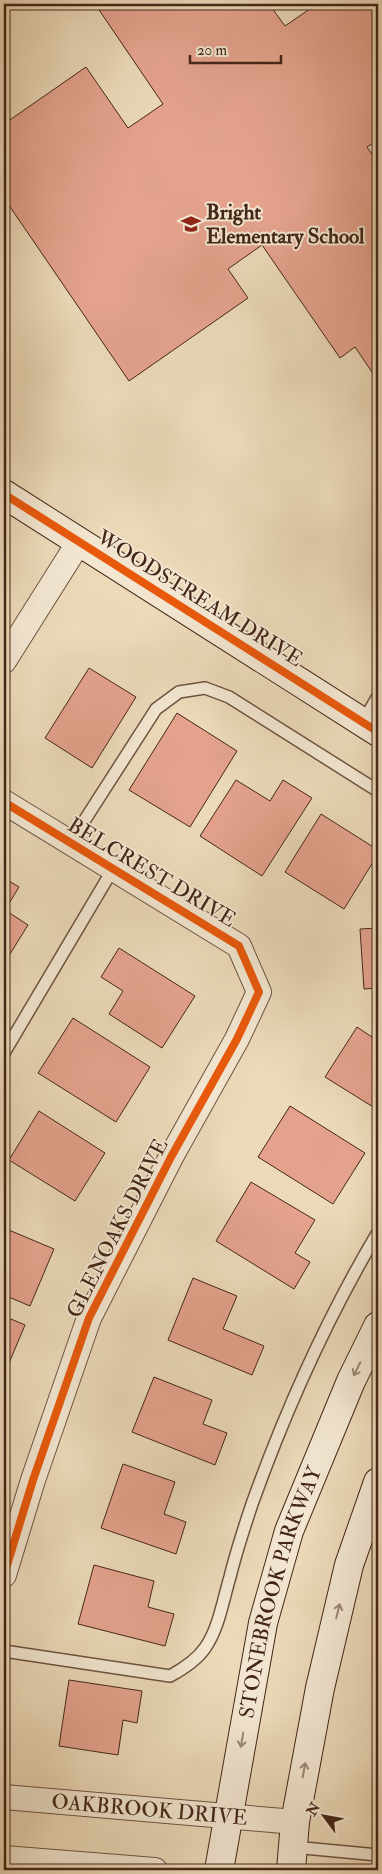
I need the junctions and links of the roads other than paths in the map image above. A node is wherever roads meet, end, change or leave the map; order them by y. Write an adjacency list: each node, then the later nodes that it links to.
1 (4, 494): 2 (main road, WOODSTREAM DRIVE)
2 (78, 542): 3 (street); 5 (main road, WOODSTREAM DRIVE)
3 (4, 661)
4 (378, 696): 5 (lane)
5 (370, 727)
6 (378, 791): 8 (lane)
7 (4, 802): 8 (street, BELCREST DRIVE)
8 (70, 842): 9 (street, BELCREST DRIVE)
9 (114, 869): 10 (street, BELCREST DRIVE); 11 (lane)
10 (259, 992): 15 (street, GLENOAKS DRIVE)
11 (4, 1053)
12 (378, 1232): 16 (lane)
13 (378, 1326): 18 (main road, STONEBROOK PARKWAY, one-way to 18)
14 (378, 1482): 19 (main road, one-way to 14)
15 (4, 1575)
16 (4, 1651)
17 (4, 1797): 18 (street, OAKBROOK DRIVE)
18 (229, 1817): 19 (street, OAKBROOK DRIVE); 23 (main road, STONEBROOK PARKWAY)
19 (293, 1846): 20 (lane)
20 (378, 1855)
21 (4, 1858): 22 (street)
22 (155, 1870)
23 (219, 1870)

